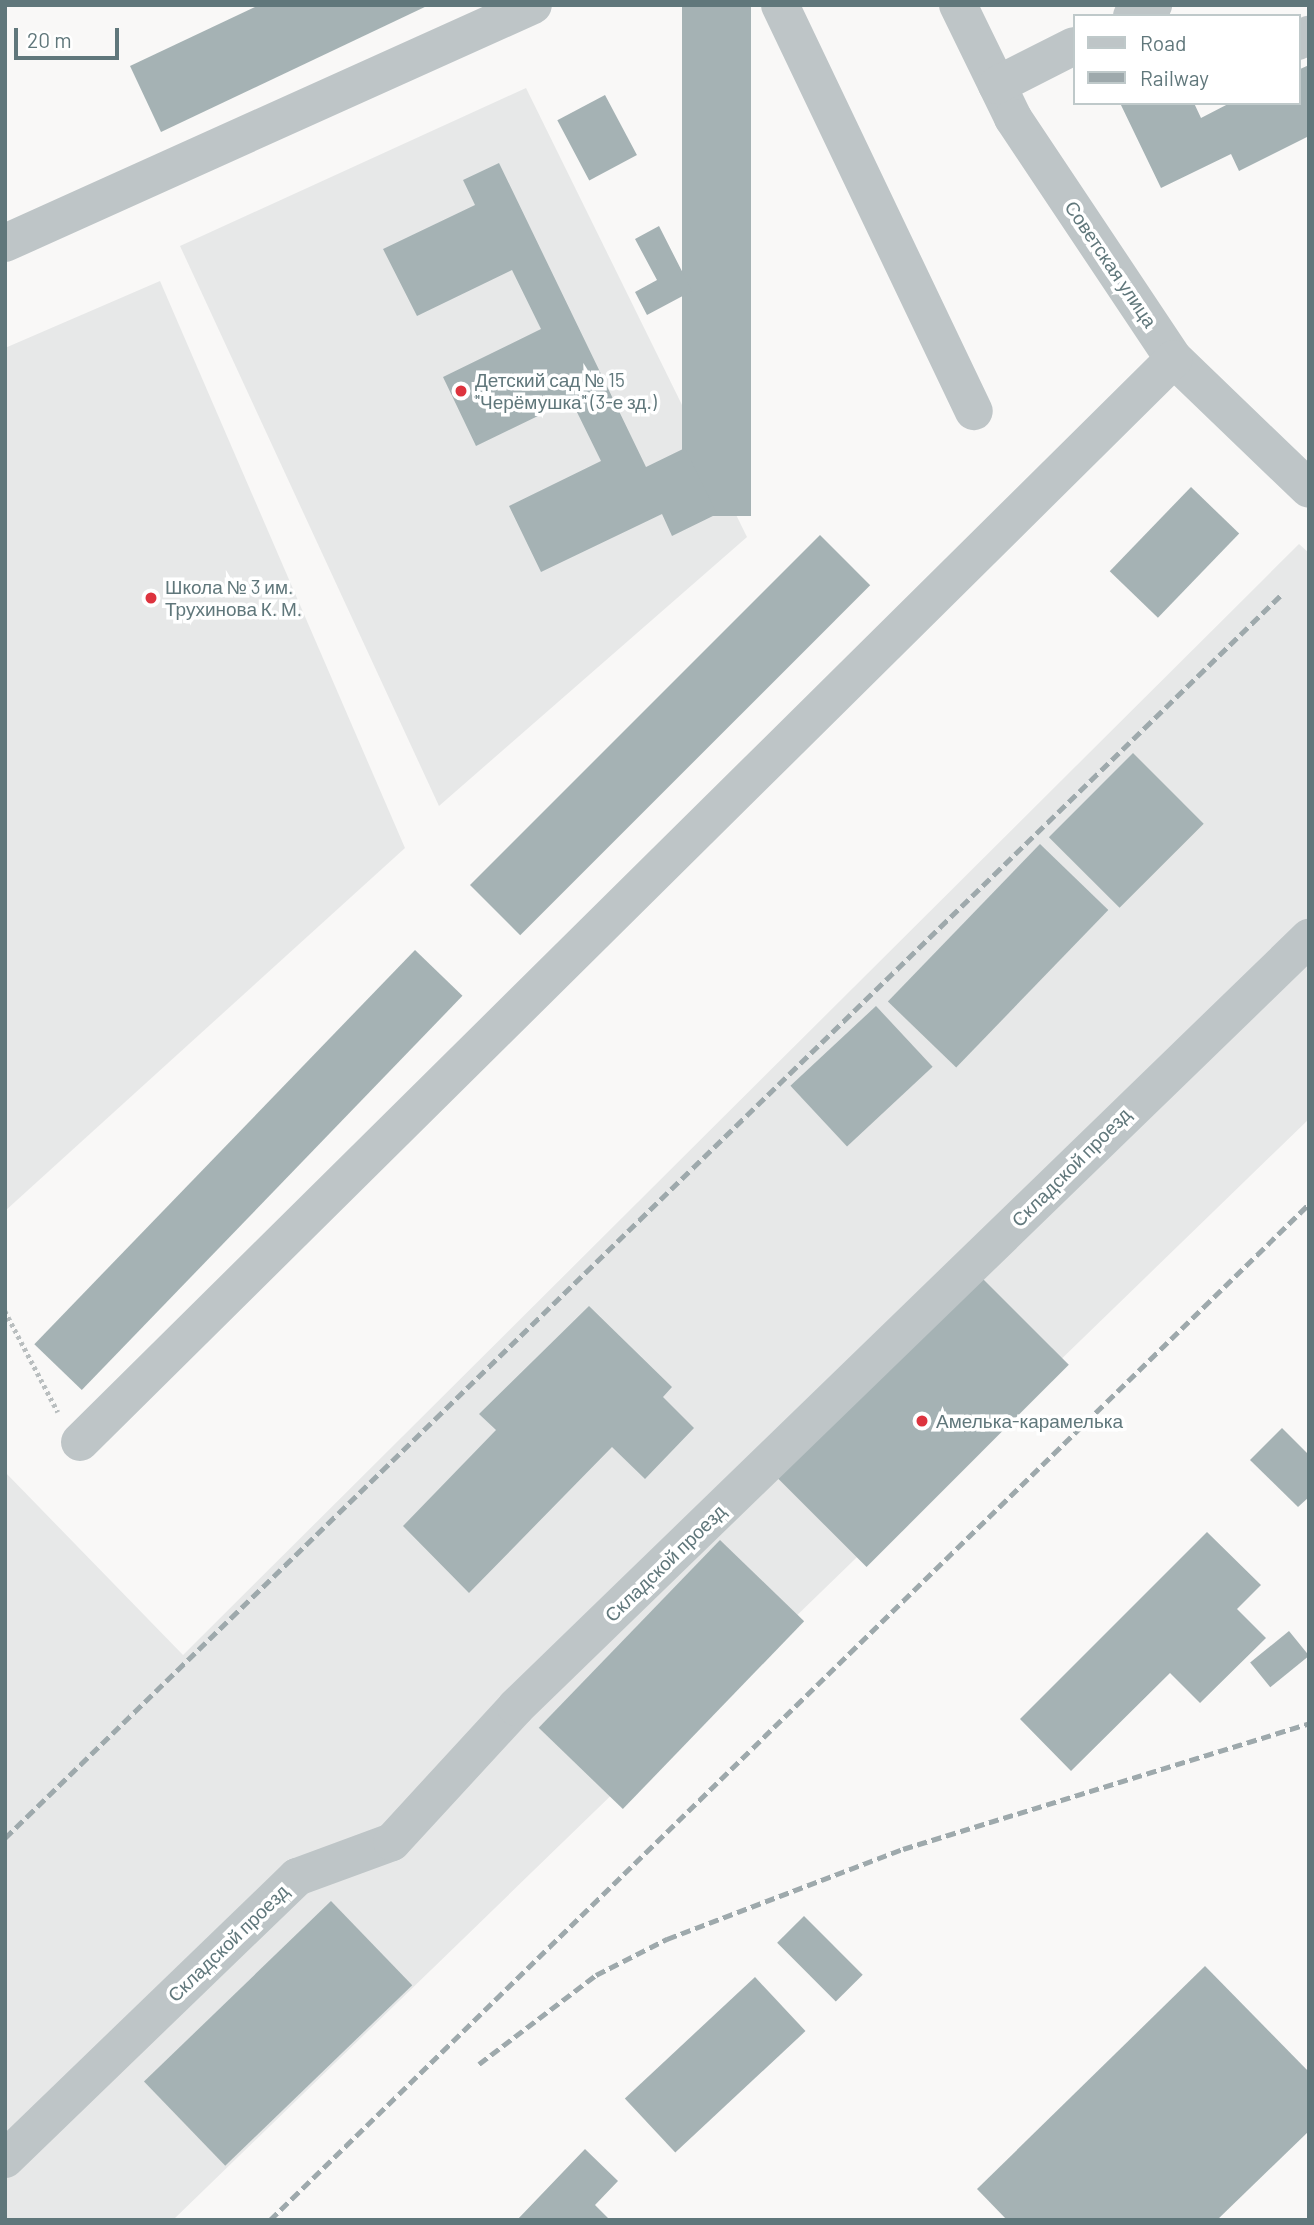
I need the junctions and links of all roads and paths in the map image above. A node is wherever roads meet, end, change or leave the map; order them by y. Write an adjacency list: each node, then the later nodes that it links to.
1 (533, 5): 8 (street)
2 (780, 5): 10 (street)
3 (958, 5): 7 (street, Советская улица)
4 (1153, 5): 5 (street)
5 (1136, 14)
6 (1072, 47): 7 (street)
7 (997, 85): 9 (street, Советская улица)
8 (5, 243)
9 (1174, 359): 11 (street, Советская улица); 14 (street)
10 (974, 411)
11 (1309, 489)
12 (1309, 938): 15 (street, Складской проезд)
13 (5, 1311): 14 (path)
14 (80, 1442)
15 (5, 2158)

